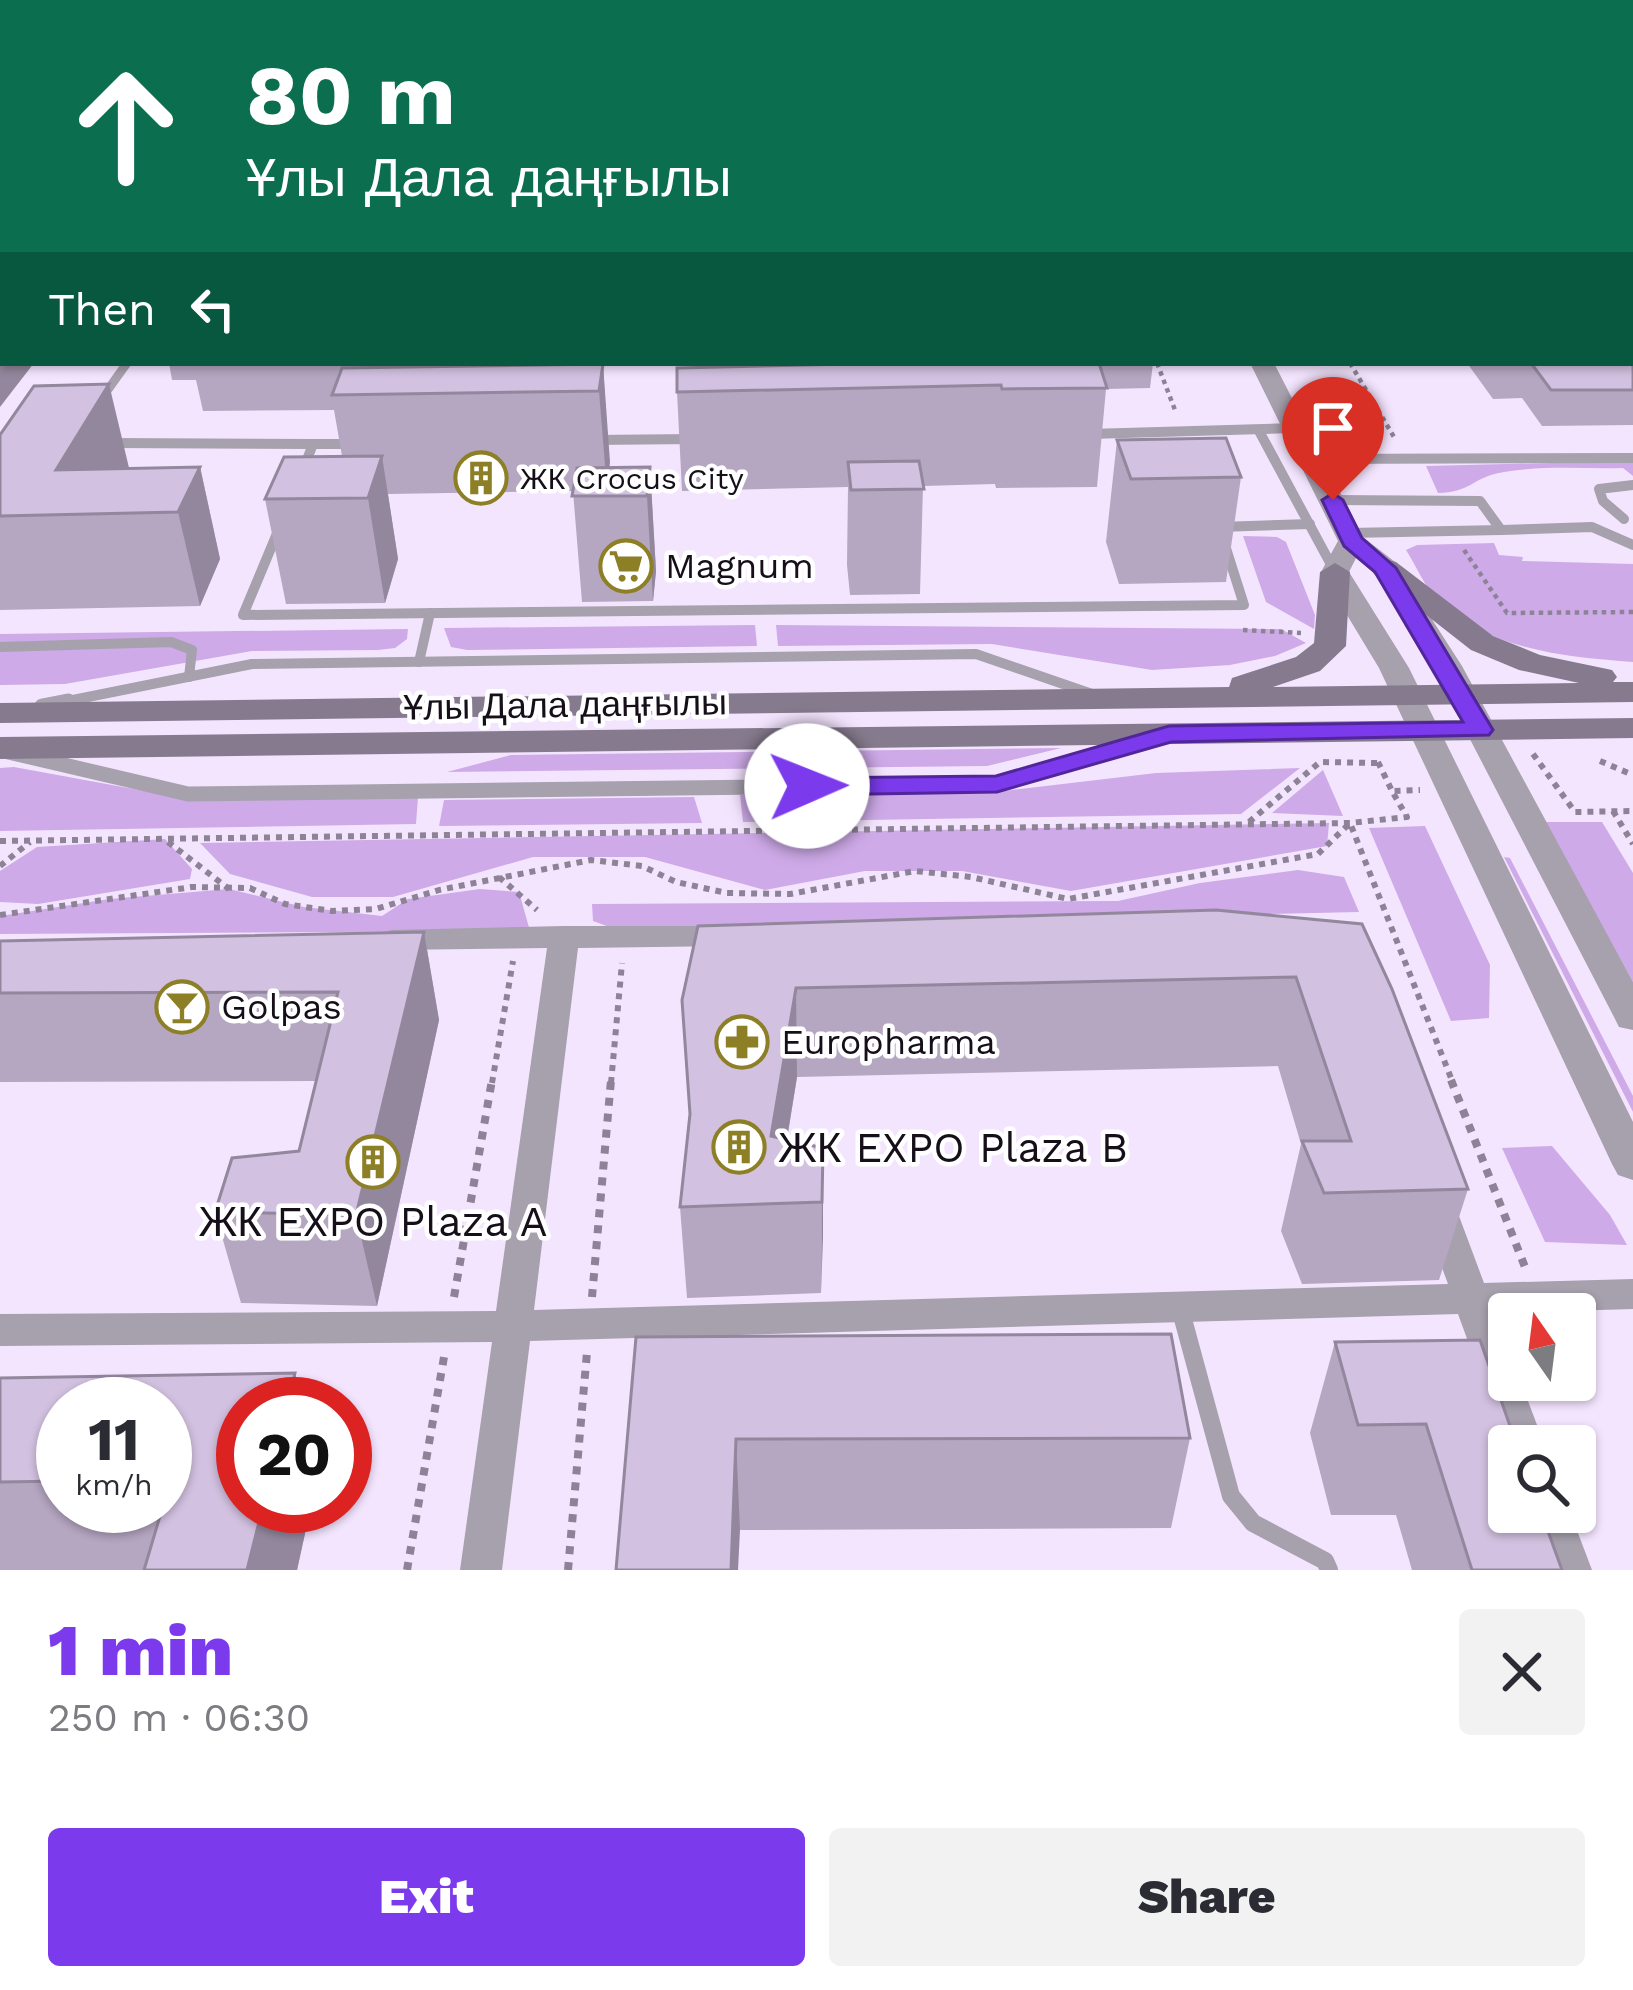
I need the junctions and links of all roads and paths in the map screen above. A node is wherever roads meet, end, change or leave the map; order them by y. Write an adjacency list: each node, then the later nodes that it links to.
1 (125, 366): 4 (lane)
2 (1158, 366): 7 (path)
3 (1263, 366): 5 (street)
4 (93, 410)
5 (1294, 428): 6 (lane); 16 (street)
6 (1259, 431): 7 (lane); 23 (lane)
7 (1184, 433): 8 (lane); 14 (lane)
8 (1066, 434)
9 (713, 439): 10 (lane)
10 (572, 441)
11 (102, 443): 13 (lane)
12 (378, 443): 13 (lane)
13 (314, 444): 18 (lane)
14 (1191, 452)
15 (1633, 458): 16 (lane)
16 (1312, 459): 19 (street)
17 (1633, 485): 22 (lane)
18 (296, 487)
19 (1333, 500): 26 (lane); 27 (street)
20 (287, 508): 31 (lane)
21 (1212, 508): 24 (lane)
22 (1629, 519): 25 (lane)
23 (1310, 524): 24 (lane); 30 (lane)
24 (1219, 527): 31 (lane)
25 (1592, 527): 26 (lane); 28 (lane)
26 (1501, 530): 27 (lane)
27 (1350, 537): 29 (street); 30 (street)
28 (1633, 545)
29 (1384, 568): 35 (main road); 37 (street)
30 (1336, 572): 36 (street); 40 (main road)
31 (430, 613): 33 (lane)
32 (0, 647): 34 (lane)
33 (419, 662): 34 (lane); 38 (lane)
34 (189, 677): 39 (lane)
35 (1633, 688): 37 (main road, Ұлы Дала даңғылы)
36 (1406, 694): 37 (main road, Ұлы Дала даңғылы); 40 (main road, Ұлы Дала даңғылы); 43 (street)
37 (1462, 694): 42 (street)
38 (1106, 699): 39 (main road, Ұлы Дала даңғылы); 40 (main road, Ұлы Дала даңғылы)
39 (4, 712)
40 (1168, 716): 43 (main road, Ұлы Дала даңғылы); 44 (main road, Ұлы Дала даңғылы); 44 (lane)
41 (1633, 728): 42 (main road, Ұлы Дала даңғылы)
42 (1480, 730): 43 (main road, Ұлы Дала даңғылы); 67 (street)
43 (1424, 731): 68 (street)
44 (0, 749)
45 (1533, 754): 51 (path)
46 (1600, 761): 47 (path)
47 (1633, 775)
48 (1427, 790): 49 (path)
49 (1392, 791): 52 (path); 53 (path)
50 (1633, 811): 51 (path)
51 (1613, 812): 55 (path)
52 (1249, 821): 53 (path); 54 (path)
53 (1350, 823): 59 (path); 70 (path)
54 (165, 839): 57 (path); 60 (path)
55 (1632, 840)
56 (0, 841): 57 (path)
57 (32, 841): 58 (path)
58 (0, 866)
59 (500, 877): 60 (path); 65 (path)
60 (229, 889): 61 (path)
61 (0, 915)
62 (624, 936): 63 (street); 64 (street); 76 (path)
63 (767, 936)
64 (564, 937): 65 (street); 77 (street)
65 (524, 938): 66 (street); 78 (path)
66 (358, 940)
67 (1633, 1017)
68 (1633, 1165)
69 (1425, 1171): 74 (street)
70 (1536, 1293)
71 (1633, 1294): 72 (street)
72 (1596, 1296)
73 (1488, 1300): 74 (street)
74 (1472, 1301): 75 (street); 80 (street)
75 (1180, 1309): 76 (street); 85 (lane)
76 (589, 1324): 77 (street); 84 (path)
77 (511, 1326): 78 (street); 83 (street)
78 (449, 1327): 79 (street); 82 (path)
79 (0, 1330)
80 (1518, 1425)
81 (1558, 1533): 86 (street)
82 (407, 1570)
83 (481, 1570)
84 (568, 1570)
85 (1329, 1570)
86 (1571, 1570)

